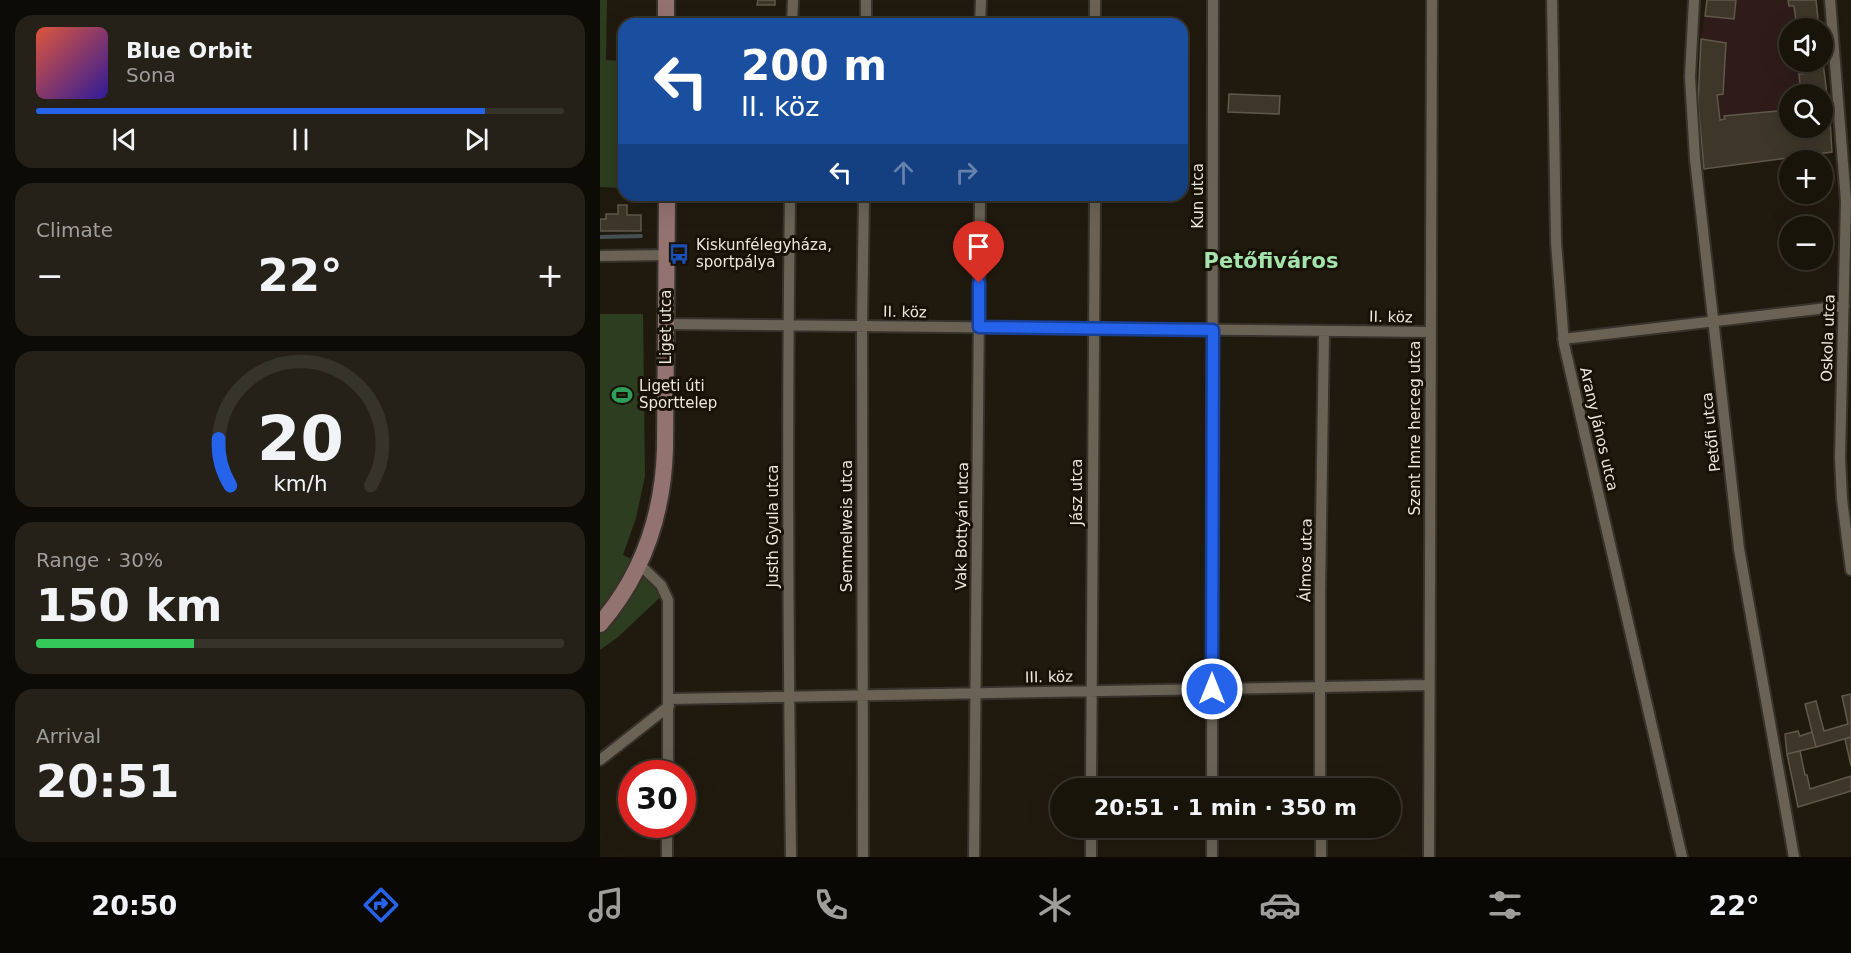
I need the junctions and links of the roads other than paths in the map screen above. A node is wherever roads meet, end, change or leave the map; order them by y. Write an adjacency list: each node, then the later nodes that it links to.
1 (666, 0): 11 (main road)
2 (793, 0): 12 (street)
3 (867, 0): 13 (street)
4 (981, 0): 14 (street)
5 (1095, 0): 15 (street)
6 (1213, 0): 30 (street, Kun utca)
7 (1432, 0): 32 (street, Szent Imre herceg utca)
8 (1552, 0): 33 (street, Arany János utca)
9 (1694, 0): 24 (street, Petőfi utca)
10 (1830, 0): 23 (street, Oskola utca)
11 (666, 18)
12 (792, 18)
13 (866, 18)
14 (981, 18)
15 (1095, 18)
16 (667, 201): 21 (main road, Liget utca)
17 (790, 201): 26 (street, Justh Gyula utca)
18 (864, 201): 27 (street, Semmelweis utca)
19 (980, 201): 28 (street, Vak Bottyán utca)
20 (1095, 201): 29 (street, Jász utca)
21 (667, 255): 22 (street); 25 (main road, Liget utca)
22 (600, 256)
23 (1845, 306): 24 (street); 35 (street, Oskola utca)
24 (1714, 321): 33 (street); 63 (street, Petőfi utca)
25 (667, 324): 26 (street, II. köz); 34 (main road, Liget utca)
26 (788, 326): 27 (street, II. köz); 43 (street, Justh Gyula utca)
27 (862, 326): 28 (street, II. köz); 42 (street, Semmelweis utca)
28 (979, 327): 29 (street, II. köz); 41 (street, Vak Bottyán utca)
29 (1093, 329): 30 (street, II. köz); 40 (street, Jász utca)
30 (1213, 330): 31 (street, II. köz); 39 (street, Kun utca)
31 (1324, 331): 32 (street, II. köz); 38 (street, Álmos utca)
32 (1430, 332): 37 (street, Szent Imre herceg utca)
33 (1563, 339): 62 (street, Arany János utca)
34 (639, 564): 36 (main road, Liget utca); 44 (street)
35 (1851, 570)
36 (600, 624)
37 (1429, 685): 38 (street, III. köz); 61 (street, Szent Imre herceg utca)
38 (1320, 687): 39 (street, III. köz); 49 (street, Álmos utca)
39 (1212, 689): 40 (street, III. köz); 48 (street, Kun utca)
40 (1091, 691): 41 (street, III. köz); 47 (street, Jász utca)
41 (975, 693): 42 (street, III. köz); 57 (street, Vak Bottyán utca)
42 (861, 695): 43 (street, III. köz); 56 (street, Semmelweis utca)
43 (789, 697): 44 (street, III. köz); 55 (street, Justh Gyula utca)
44 (669, 702): 45 (street); 46 (street)
45 (600, 760)
46 (668, 760)
47 (1091, 778)
48 (1212, 778)
49 (1320, 778)
50 (668, 838): 54 (street)
51 (1091, 838): 58 (street)
52 (1212, 838): 59 (street)
53 (1321, 838): 60 (street)
54 (667, 857)
55 (792, 857)
56 (863, 857)
57 (974, 857)
58 (1091, 857)
59 (1212, 857)
60 (1321, 857)
61 (1429, 857)
62 (1683, 857)
63 (1794, 857)

